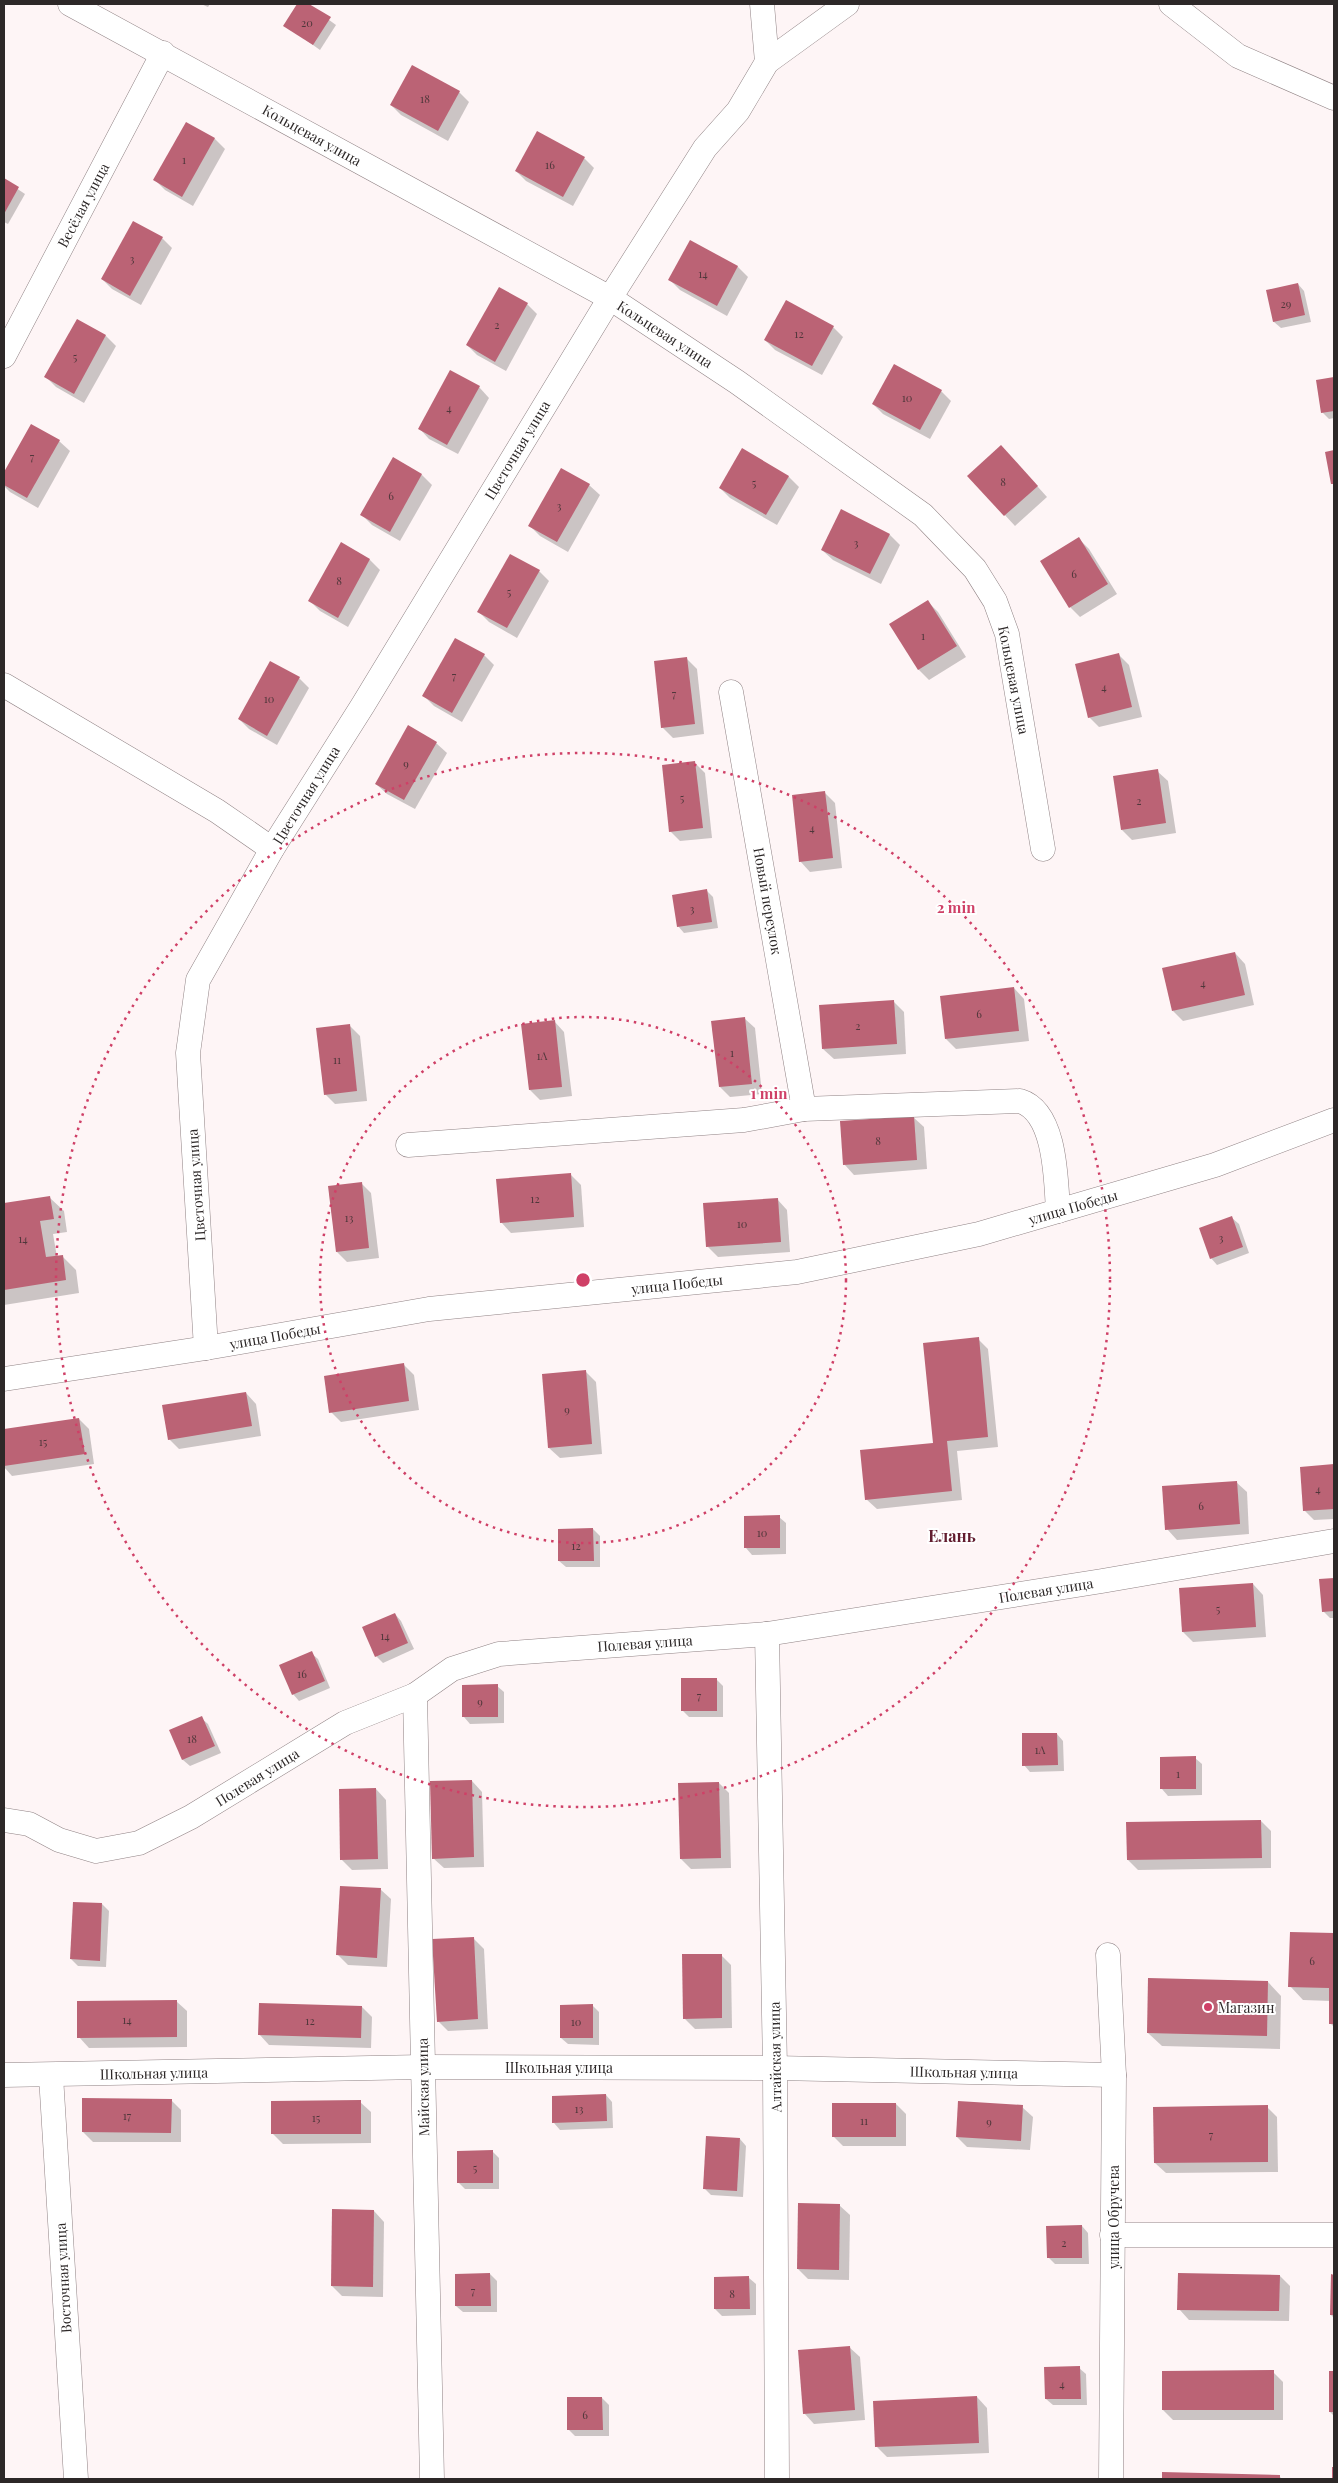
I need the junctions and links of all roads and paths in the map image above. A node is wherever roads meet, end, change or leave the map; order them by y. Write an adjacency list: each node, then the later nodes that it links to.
1 (70, 4): 5 (street, Кольцевая улица)
2 (762, 4): 6 (street)
3 (847, 4): 6 (street)
4 (1171, 4): 7 (street)
5 (163, 53): 8 (street, Кольцевая улица); 9 (street, Весёлая улица)
6 (767, 62): 8 (street, Цветочная улица)
7 (1334, 98)
8 (610, 298): 12 (street, Цветочная улица); 13 (street, Кольцевая улица)
9 (4, 356)
10 (4, 685): 12 (street)
11 (732, 692): 14 (street, Новый переулок)
12 (272, 849): 18 (street, Цветочная улица)
13 (1043, 849)
14 (804, 1109): 16 (street); 17 (street)
15 (1334, 1120): 17 (street, улица Победы)
16 (408, 1145)
17 (1058, 1211): 18 (street, улица Победы)
18 (206, 1348): 19 (street, улица Победы)
19 (4, 1378)
20 (1334, 1541): 21 (street, Полевая улица)
21 (767, 1634): 22 (street, Полевая улица); 26 (street, Алтайская улица)
22 (415, 1695): 23 (street, Полевая улица); 25 (street, Майская улица)
23 (4, 1820)
24 (1108, 1955): 28 (street, улица Обручева)
25 (422, 2067): 26 (street, Школьная улица); 29 (street, Школьная улица); 33 (street, Майская улица)
26 (775, 2068): 28 (street, Школьная улица); 34 (street, Алтайская улица)
27 (4, 2075): 29 (street, Школьная улица)
28 (1114, 2075): 31 (street, улица Обручева)
29 (51, 2076): 32 (street, Восточная улица)
30 (1334, 2235): 31 (street)
31 (1112, 2236): 35 (street, улица Обручева)
32 (76, 2479)
33 (432, 2479)
34 (777, 2479)
35 (1111, 2479)

